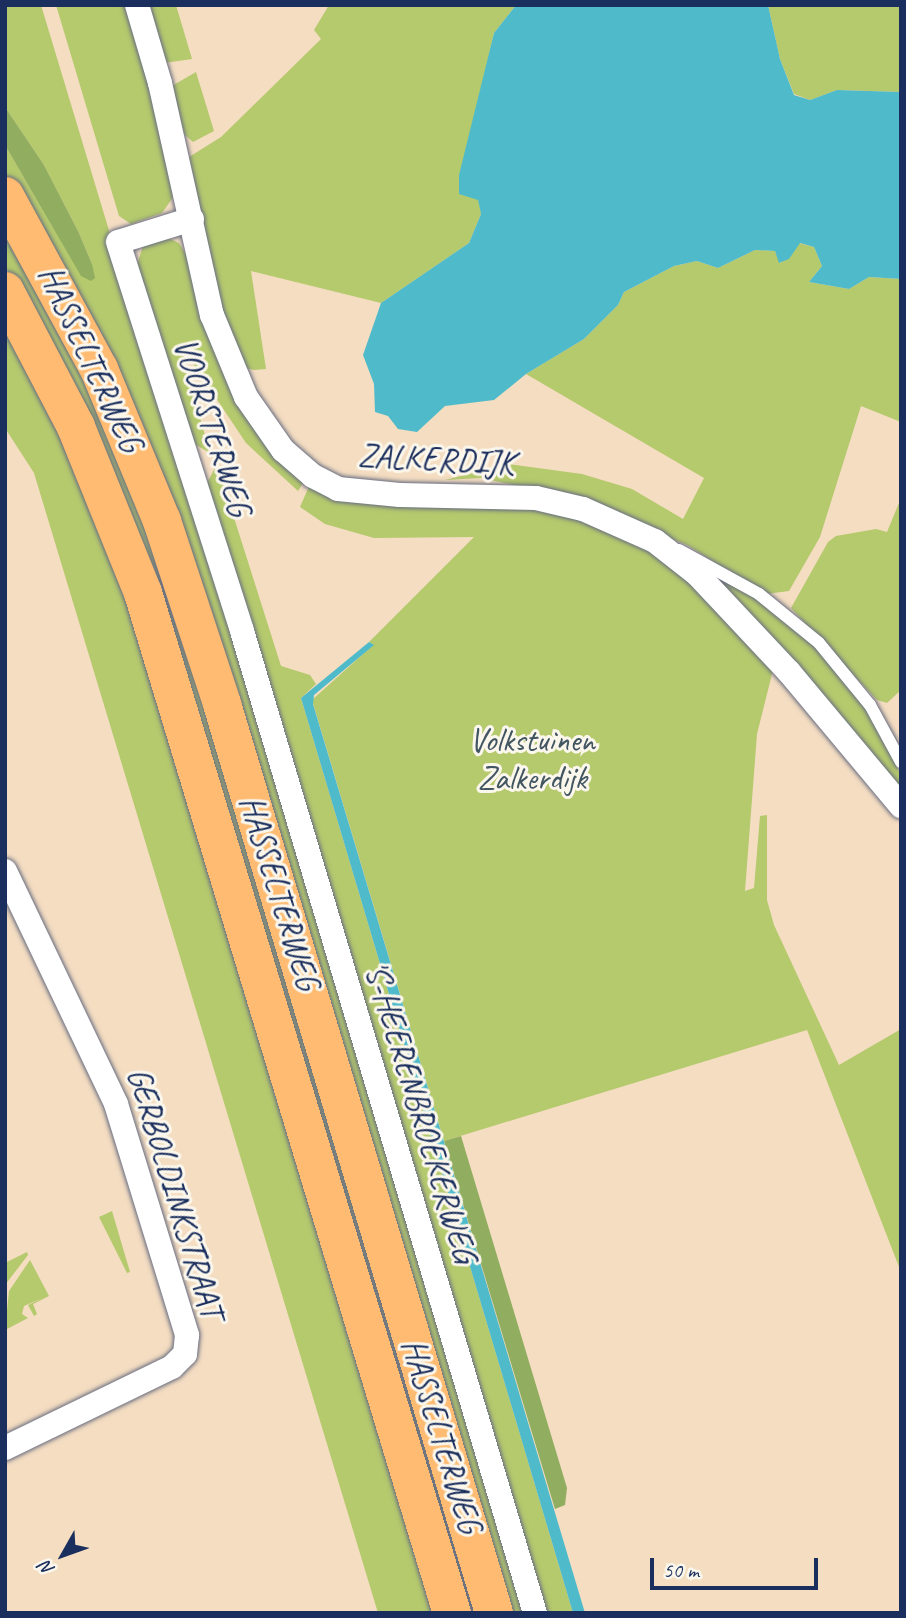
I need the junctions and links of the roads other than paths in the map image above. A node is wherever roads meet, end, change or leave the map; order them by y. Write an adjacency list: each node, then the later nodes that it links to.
1 (137, 5): 3 (street, ZALKERDIJK)
2 (5, 196): 12 (main road, HASSELTERWEG)
3 (192, 219): 5 (street, ZALKERDIJK); 6 (street, VOORSTERWEG)
4 (5, 291): 11 (main road, HASSELTERWEG)
5 (671, 552): 7 (lane, ZALKERDIJK); 8 (street, ZALKERDIJK)
6 (242, 631): 13 (street, 'S-HEERENBROEKERWEG)
7 (901, 762)
8 (901, 806)
9 (5, 871): 10 (street, GERBOLDINKSTRAAT)
10 (5, 1448)
11 (452, 1613)
12 (494, 1613)
13 (535, 1613)

